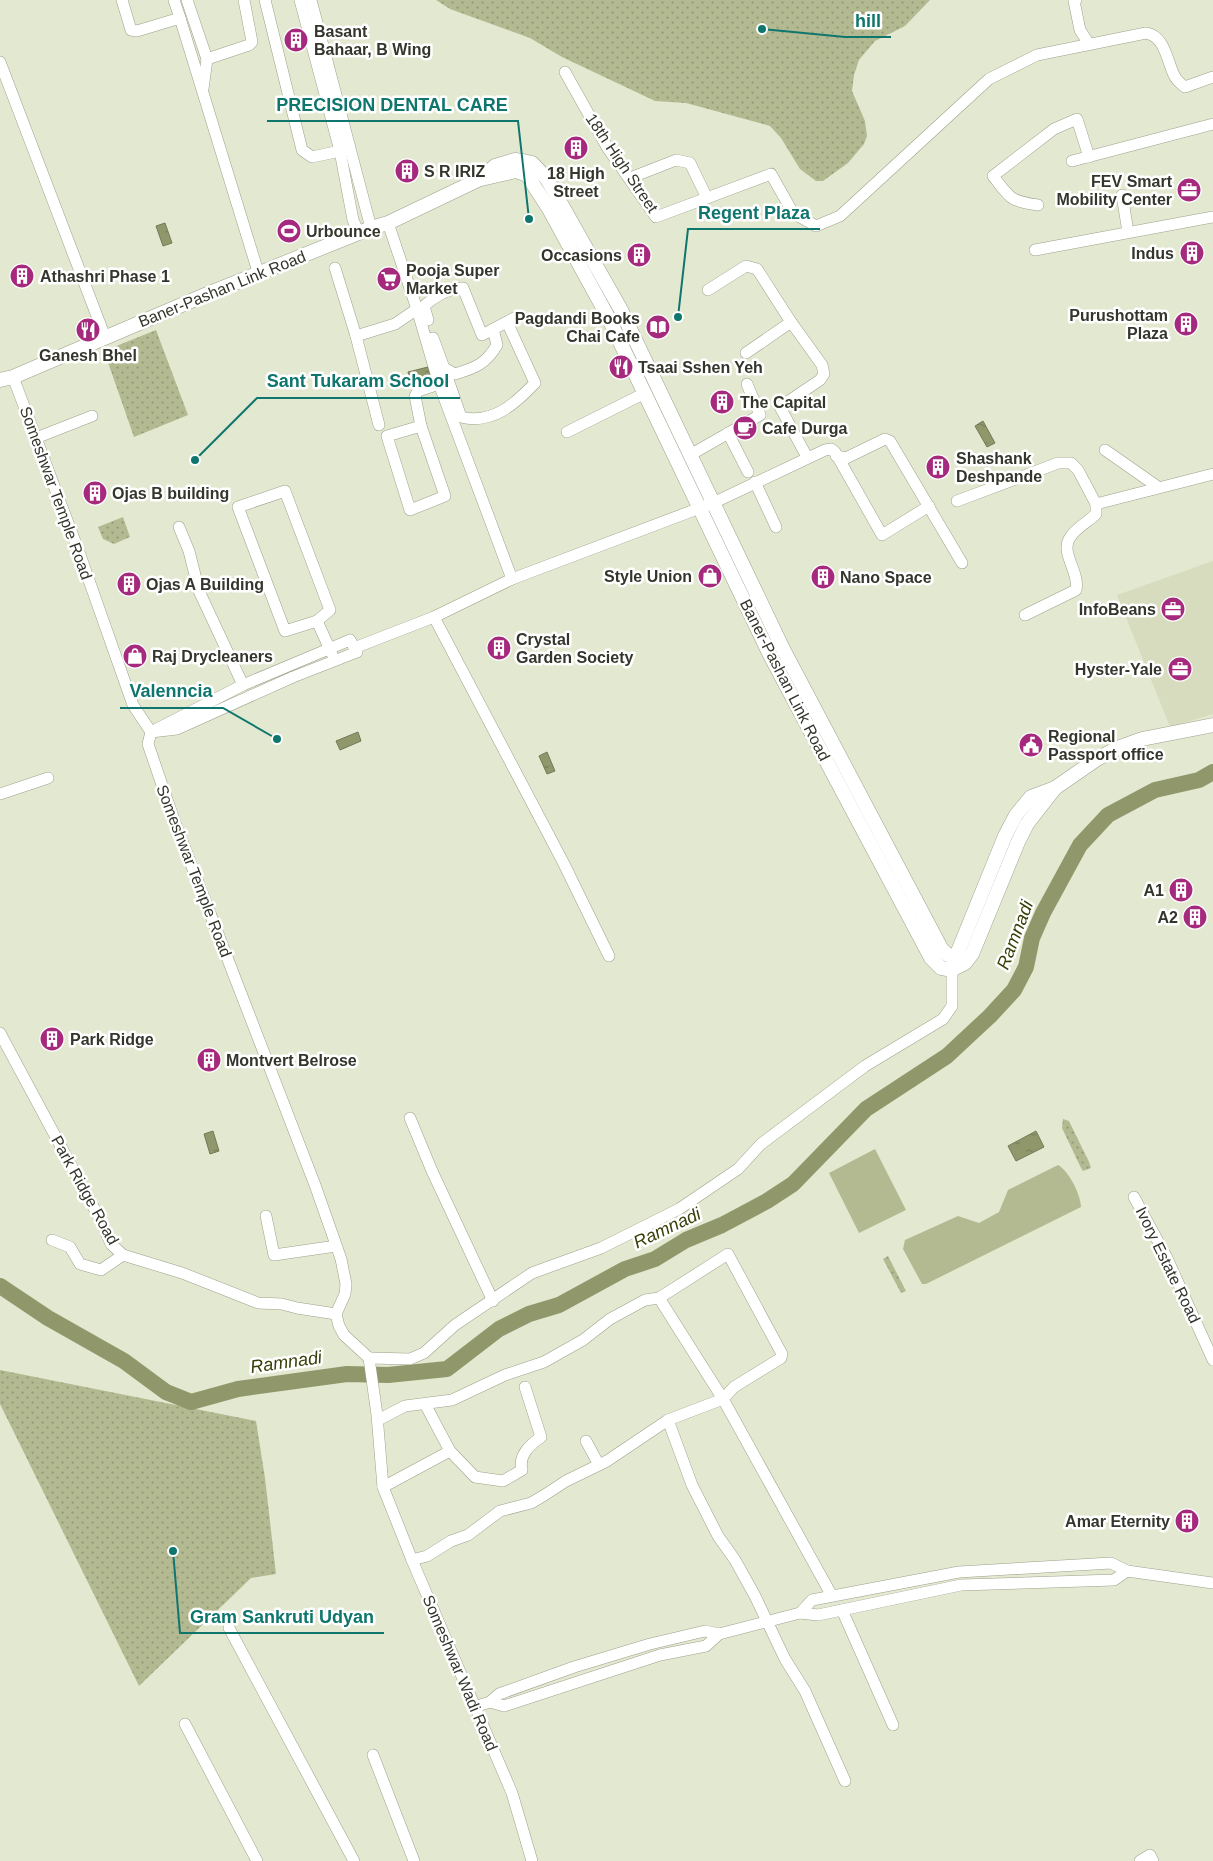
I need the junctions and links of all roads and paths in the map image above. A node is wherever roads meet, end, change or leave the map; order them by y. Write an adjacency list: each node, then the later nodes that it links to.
1 (122, 0): 9 (street)
2 (174, 0): 9 (street)
3 (187, 0): 11 (street)
4 (244, 0): 11 (street)
5 (265, 0): 17 (street)
6 (300, 0): 17 (street)
7 (311, 0): 28 (street)
8 (1076, 0): 10 (street)
9 (180, 18): 15 (street)
10 (1089, 44): 14 (street); 24 (street, 18th High Street)
11 (208, 59): 15 (street)
12 (0, 62): 38 (street)
13 (565, 72): 20 (street, 18th High Street)
14 (1213, 77)
15 (203, 91): 32 (street)
16 (1213, 124): 18 (street)
17 (340, 151): 28 (street)
18 (1089, 157): 19 (street); 25 (street)
19 (1072, 161)
20 (630, 178): 24 (street, 18th High Street); 24 (street)
21 (480, 179): 22 (street); 22 (street, Baner-Pashan Link Road); 27 (street, Baner-Pashan Link Road)
22 (536, 180): 44 (street, Baner-Pashan Link Road); 52 (street, Baner-Pashan Link Road)
23 (1122, 195): 29 (street)
24 (707, 198)
25 (1038, 205)
26 (1213, 217): 29 (street)
27 (388, 223): 28 (street, Baner-Pashan Link Road); 34 (street)
28 (365, 231): 32 (street, Baner-Pashan Link Road)
29 (1128, 232): 30 (street)
30 (1035, 250)
31 (335, 268): 37 (street)
32 (259, 275): 38 (street, Baner-Pashan Link Road)
33 (708, 290): 35 (street)
34 (417, 309): 37 (street); 42 (street)
35 (791, 322): 39 (street); 54 (street)
36 (493, 329): 40 (street); 40 (street); 40 (street)
37 (356, 336): 46 (street)
38 (105, 337): 41 (street, Baner-Pashan Link Road)
39 (746, 353)
40 (444, 368)
41 (6, 378): 50 (street, Someshwar Temple Road)
42 (439, 384): 47 (street); 66 (street)
43 (747, 384): 49 (street)
44 (645, 392): 48 (street); 61 (street, Baner-Pashan Link Road)
45 (92, 416): 50 (street)
46 (379, 425)
47 (421, 426): 47 (street)
48 (567, 432)
49 (728, 433): 52 (street); 55 (street)
50 (36, 438): 75 (street, Someshwar Temple Road)
51 (1105, 450): 58 (street)
52 (690, 455): 61 (street, Baner-Pashan Link Road)
53 (836, 456): 54 (street); 62 (street); 62 (street)
54 (807, 457): 57 (street)
55 (748, 472)
56 (1213, 474): 58 (street)
57 (755, 482): 61 (street); 64 (street)
58 (1158, 487): 60 (street)
59 (957, 501): 60 (street)
60 (1096, 504): 67 (street)
61 (706, 505): 66 (street); 79 (street, Baner-Pashan Link Road)
62 (929, 506): 65 (street)
63 (179, 527): 73 (street)
64 (776, 527)
65 (962, 563)
66 (512, 579): 68 (street)
67 (1025, 615)
68 (434, 617): 71 (street); 78 (street)
69 (317, 621): 69 (street); 70 (street)
70 (329, 648): 71 (street); 72 (street); 73 (street)
71 (354, 648): 72 (street)
72 (335, 662): 75 (street)
73 (243, 685): 75 (street)
74 (1213, 725): 79 (street)
75 (151, 732): 85 (street, Someshwar Temple Road)
76 (48, 778): 77 (street)
77 (0, 794)
78 (609, 956)
79 (952, 963): 88 (street)
80 (0, 1033): 86 (street, Park Ridge Road)
81 (410, 1118): 88 (street)
82 (1134, 1197): 91 (street, Ivory Estate Road)
83 (266, 1216): 85 (street)
84 (52, 1240): 86 (street)
85 (336, 1246): 89 (street, Someshwar Temple Road)
86 (123, 1256): 89 (street, Park Ridge Road)
87 (659, 1298): 93 (street); 93 (street); 94 (street)
88 (493, 1301): 90 (street)
89 (336, 1314): 90 (street)
90 (369, 1358): 95 (street)
91 (1213, 1360)
92 (525, 1387): 98 (street)
93 (723, 1399): 96 (street); 104 (street)
94 (425, 1404): 95 (street); 98 (street)
95 (378, 1418): 100 (street)
96 (668, 1420): 99 (street); 107 (street)
97 (586, 1440): 99 (street)
98 (450, 1451): 100 (street)
99 (598, 1465): 101 (street)
100 (384, 1487): 101 (street, Someshwar Wadi Road)
101 (412, 1560): 109 (street, Someshwar Wadi Road)
102 (1127, 1571): 103 (street); 104 (street); 105 (street)
103 (1213, 1583)
104 (832, 1596): 106 (street)
105 (842, 1610): 106 (street); 111 (street)
106 (800, 1613): 107 (street)
107 (768, 1622): 109 (street); 113 (street)
108 (229, 1628): 115 (street)
109 (474, 1708): 117 (street, Someshwar Wadi Road)
110 (184, 1724): 114 (street)
111 (893, 1725)
112 (373, 1755): 116 (street)
113 (845, 1781)
114 (257, 1861)
115 (354, 1861)
116 (414, 1861)
117 (532, 1861)
118 (1140, 1861): 119 (street)
119 (1152, 1861)

